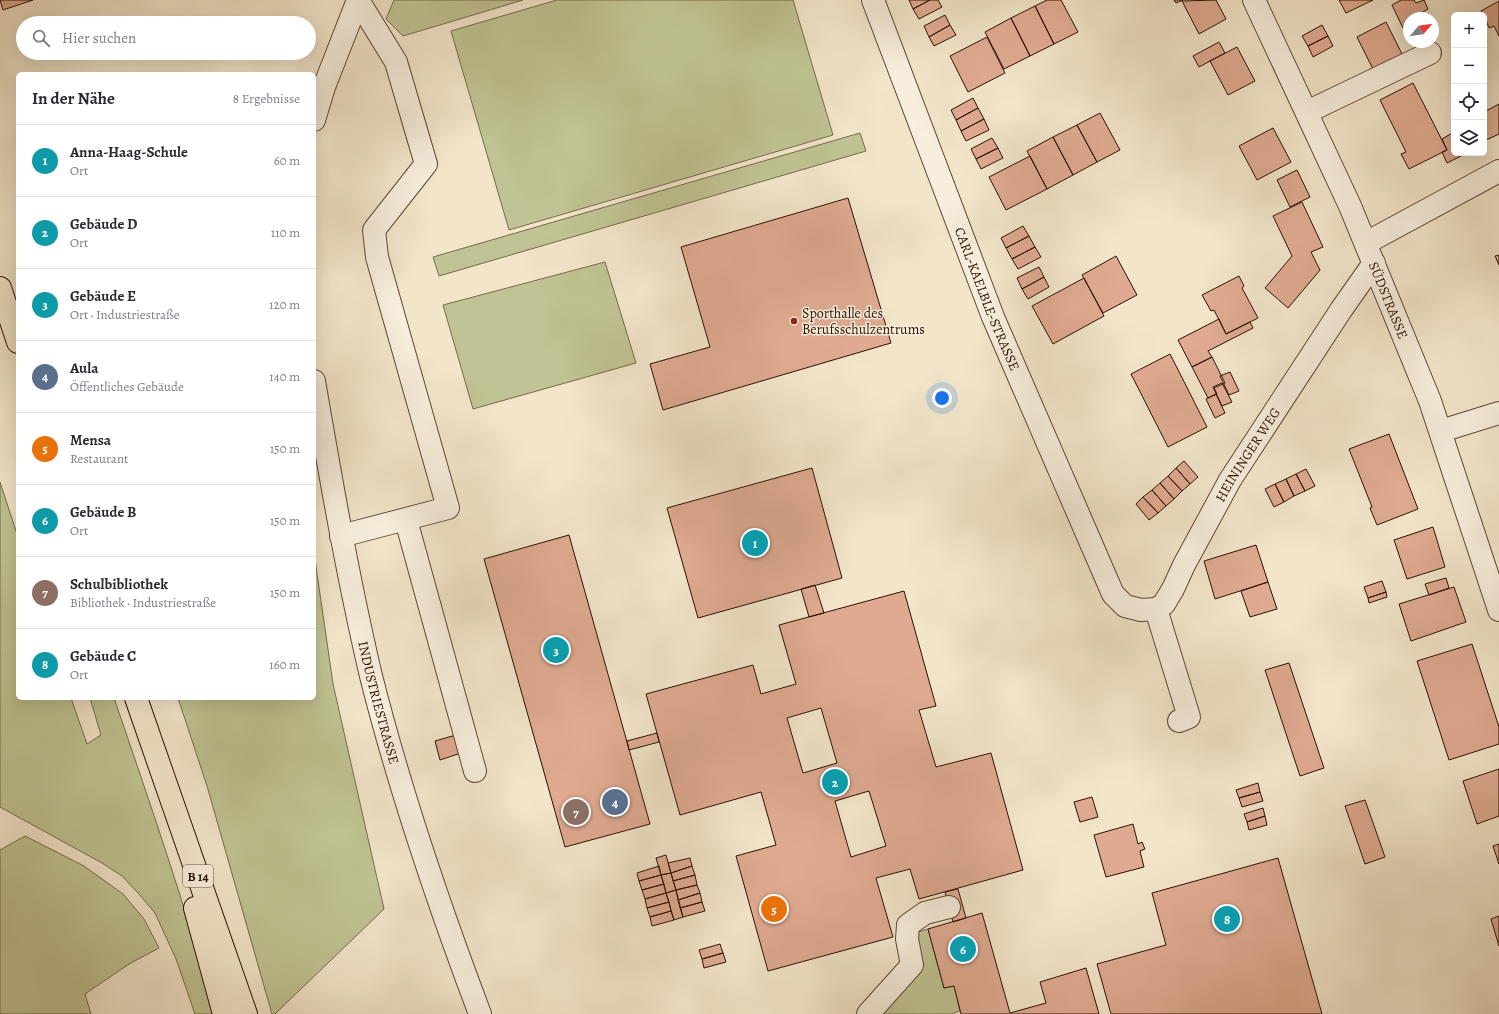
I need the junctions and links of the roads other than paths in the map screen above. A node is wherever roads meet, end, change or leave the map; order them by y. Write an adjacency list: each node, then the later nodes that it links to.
1 (358, 0): 6 (street); 14 (street)
2 (873, 0): 16 (street, CARL-KAELBLE-STRASSE)
3 (1254, 0): 5 (street, SÜDSTRASSE)
4 (1430, 53): 5 (street)
5 (1308, 112): 8 (street, SÜDSTRASSE)
6 (316, 113)
7 (1499, 171): 8 (street, HEININGER WEG)
8 (1370, 253): 13 (street, SÜDSTRASSE); 16 (street, HEININGER WEG)
9 (0, 288): 10 (main road)
10 (16, 336)
11 (316, 392): 15 (street, INDUSTRIESTRASSE)
12 (1499, 413): 13 (street)
13 (1441, 431): 17 (street, SÜDSTRASSE)
14 (406, 520): 15 (street); 21 (street)
15 (341, 536): 25 (street, INDUSTRIESTRASSE)
16 (1156, 609): 19 (street)
17 (1499, 610)
18 (137, 700): 20 (main road, B 14)
19 (1179, 721)
20 (150, 739): 23 (main road, B 14); 24 (main road, B 14)
21 (475, 771)
22 (949, 907): 26 (street)
23 (224, 1014)
24 (246, 1014)
25 (480, 1014)
26 (868, 1014)

